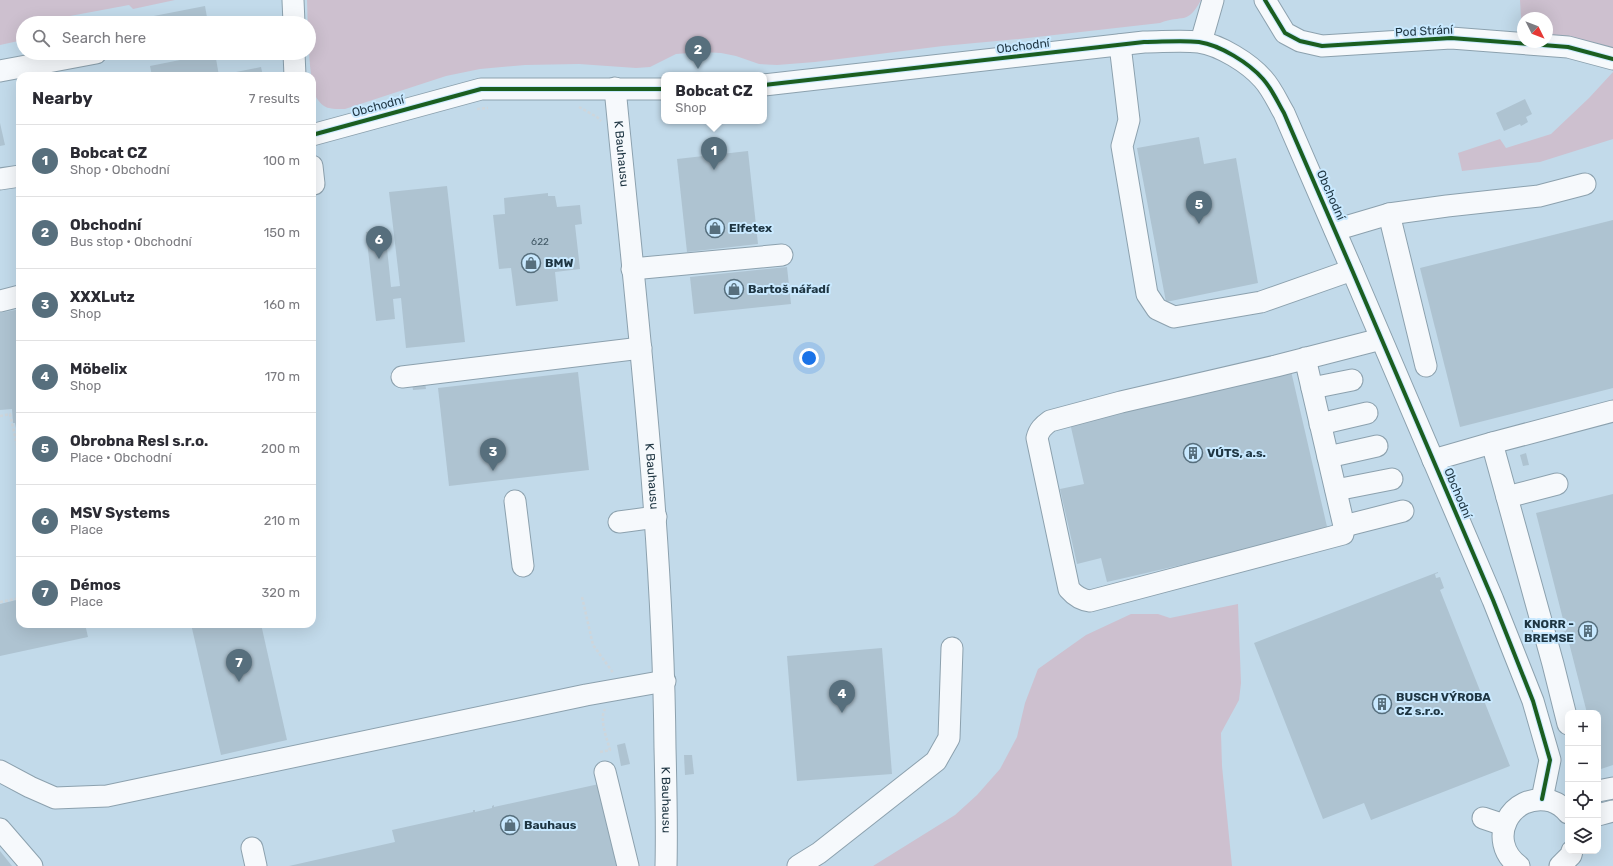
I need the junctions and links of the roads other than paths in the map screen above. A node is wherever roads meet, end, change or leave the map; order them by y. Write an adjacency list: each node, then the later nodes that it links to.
1 (293, 0): 4 (street)
2 (1213, 0): 5 (street)
3 (1265, 0): 7 (street, Pod Strání)
4 (294, 16)
5 (1200, 42): 6 (street, Obchodní); 20 (street, Obchodní)
6 (1120, 44): 12 (street, Obchodní); 23 (street)
7 (1613, 59)
8 (59, 60): 10 (street)
9 (294, 60): 11 (street)
10 (0, 71)
11 (295, 72)
12 (767, 85)
13 (615, 88): 14 (street, Obchodní); 15 (street, Obchodní); 22 (street, K Bauhausu)
14 (661, 90)
15 (316, 134)
16 (16, 177): 17 (street)
17 (0, 179)
18 (1585, 184): 19 (street)
19 (1390, 214): 20 (street); 29 (street)
20 (1335, 230): 23 (street, Obchodní)
21 (782, 255): 22 (street)
22 (632, 269): 27 (street, K Bauhausu)
23 (1352, 270): 26 (street, Obchodní)
24 (16, 297): 25 (street)
25 (0, 301)
26 (1381, 339): 28 (street); 39 (street, Obchodní)
27 (641, 348): 30 (street); 46 (street, K Bauhausu)
28 (1305, 358): 32 (street); 48 (street)
29 (1426, 366)
30 (402, 377)
31 (1352, 380): 32 (street)
32 (1312, 388): 35 (street)
33 (1613, 411): 36 (street)
34 (1367, 413): 35 (street)
35 (1320, 424): 38 (street)
36 (1492, 443): 39 (street); 43 (street)
37 (1377, 446): 38 (street)
38 (1328, 457): 42 (street)
39 (1433, 460): 57 (street, Obchodní)
40 (1392, 479): 42 (street)
41 (1557, 484): 43 (street)
42 (1336, 490): 48 (street)
43 (1506, 497): 52 (street)
44 (515, 501): 49 (street)
45 (1403, 511): 48 (street)
46 (656, 517): 47 (street); 51 (street, K Bauhausu)
47 (619, 522)
48 (1344, 526)
49 (523, 566)
50 (952, 648): 68 (street)
51 (665, 680): 54 (street); 67 (street, K Bauhausu)
52 (1565, 712)
53 (602, 762): 66 (street)
54 (0, 771)
55 (1613, 788): 56 (street)
56 (1601, 790)
57 (1542, 799): 58 (street); 62 (street)
58 (1565, 811)
59 (1613, 811): 60 (street)
60 (1601, 814)
61 (1483, 818): 62 (street)
62 (1504, 825): 64 (street)
63 (0, 828): 65 (street)
64 (1513, 864)
65 (32, 866)
66 (628, 866)
67 (666, 866)
68 (798, 866)

